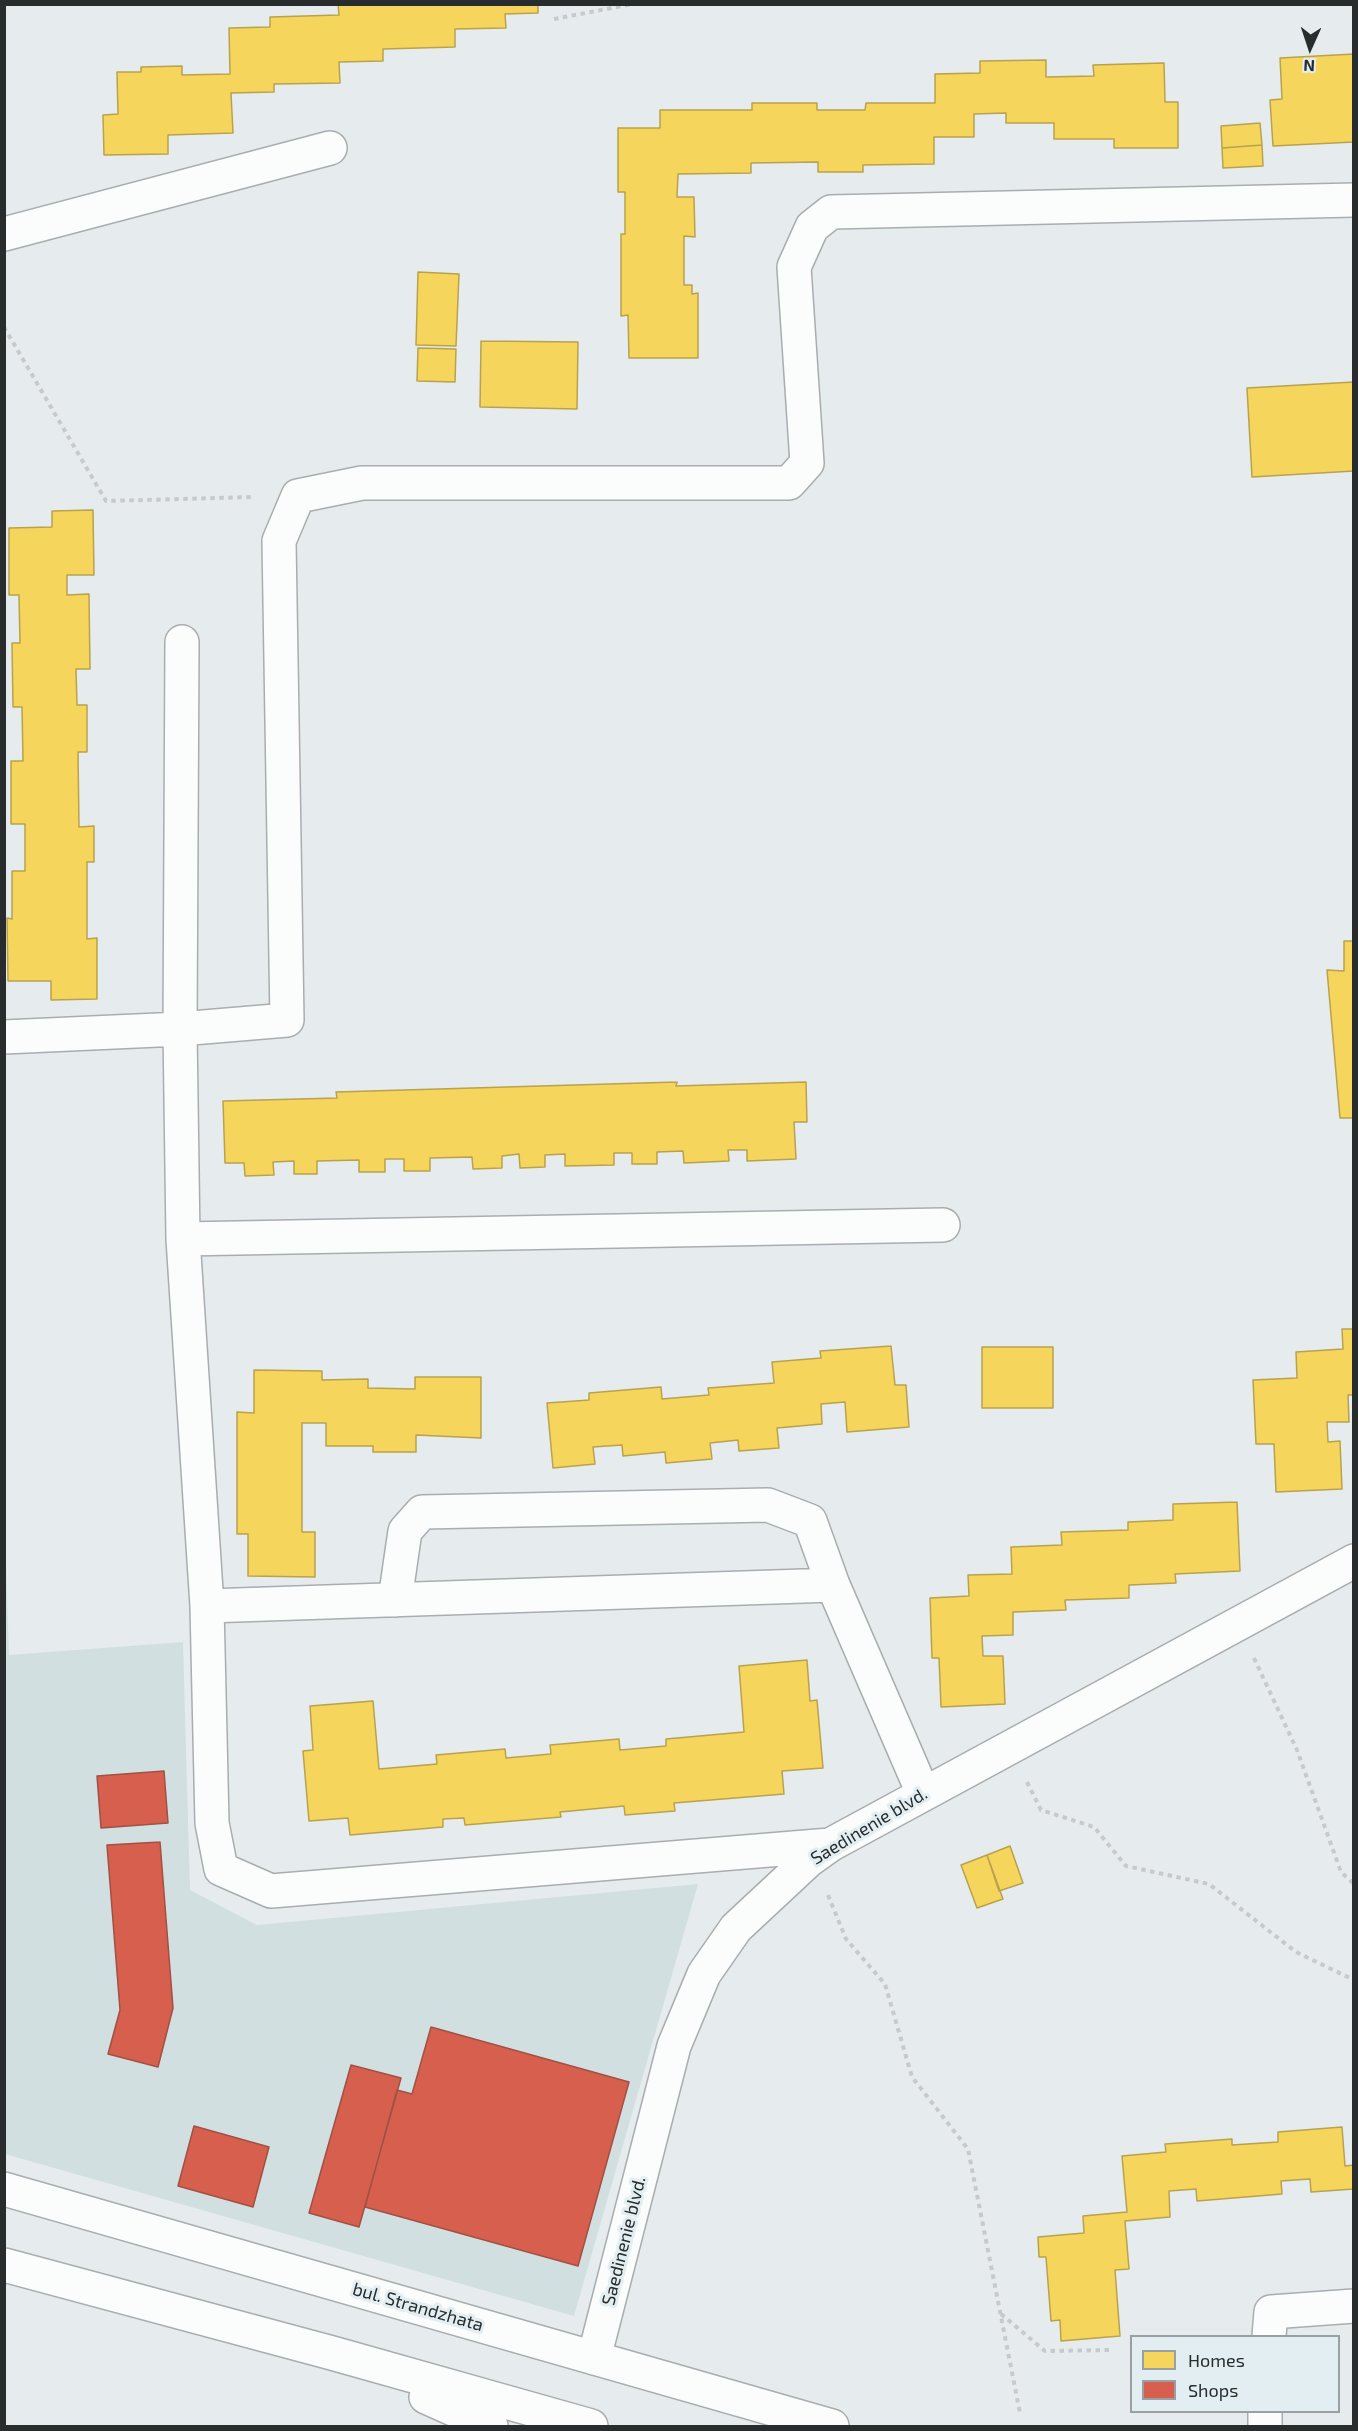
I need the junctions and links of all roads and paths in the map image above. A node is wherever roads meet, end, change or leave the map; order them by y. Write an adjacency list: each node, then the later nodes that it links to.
1 (633, 4): 2 (path)
2 (554, 19)
3 (330, 148): 5 (street)
4 (1353, 200): 7 (street)
5 (4, 234)
6 (4, 327): 7 (path)
7 (298, 496): 9 (street)
8 (182, 642): 9 (street)
9 (180, 1029): 10 (street); 12 (street)
10 (4, 1036)
11 (943, 1225): 12 (street)
12 (183, 1239): 16 (street)
13 (1353, 1561): 17 (street, Saedinenie blvd.)
14 (833, 1585): 15 (street); 15 (street); 19 (street)
15 (395, 1600): 16 (street)
16 (207, 1606): 20 (street)
17 (1238, 1625): 18 (street, Saedinenie blvd.); 21 (path)
18 (1008, 1747): 19 (street, Saedinenie blvd.); 22 (path)
19 (922, 1793): 20 (street, Saedinenie blvd.)
20 (820, 1852): 26 (path); 30 (street, Saedinenie blvd.)
21 (1353, 1884)
22 (1353, 1980)
23 (4, 2188): 30 (street, bul. Strandzhata)
24 (4, 2265): 29 (street)
25 (1353, 2306): 27 (street)
26 (1000, 2314): 28 (path); 31 (path)
27 (1269, 2335)
28 (1112, 2350)
29 (332, 2353): 32 (street); 33 (street)
30 (594, 2358): 34 (street, bul. Strandzhata)
31 (1020, 2413)
32 (491, 2427)
33 (591, 2427)
34 (832, 2427)

